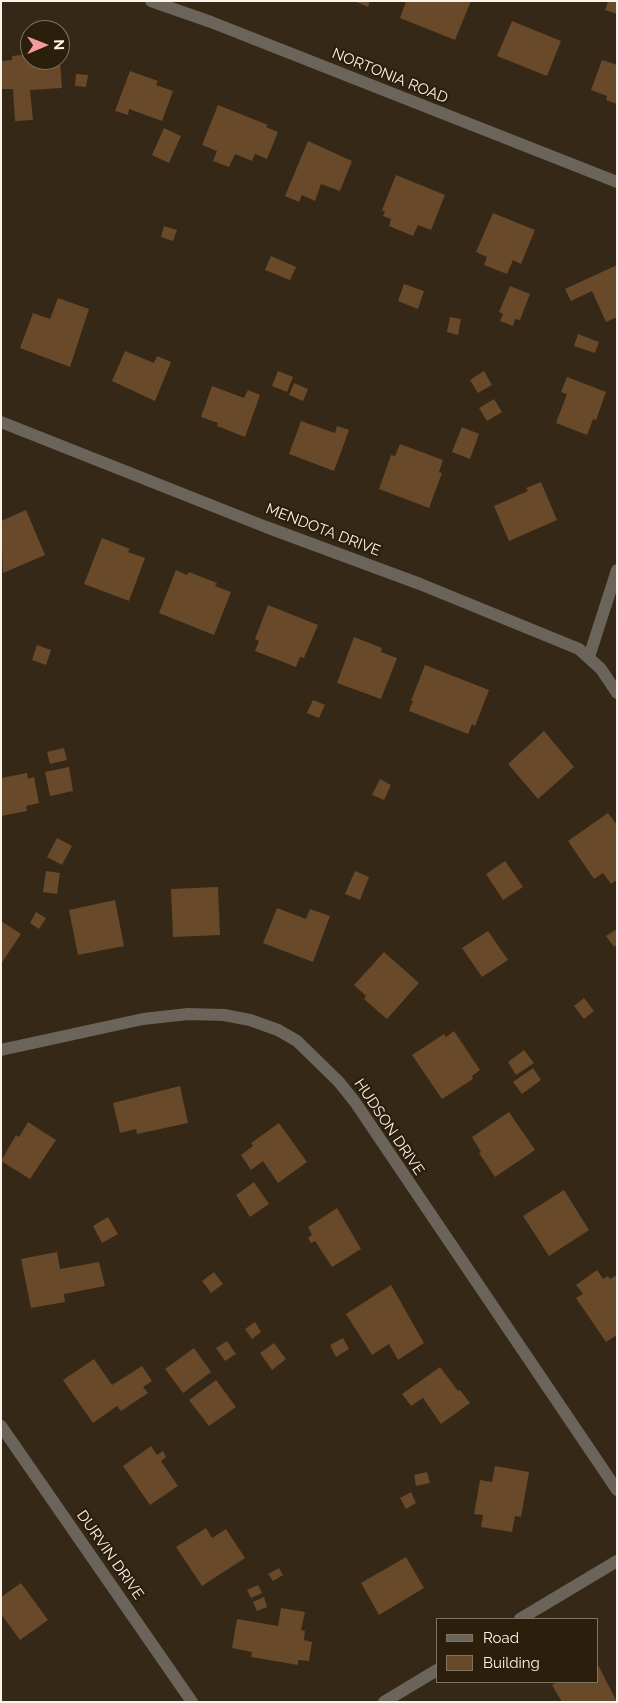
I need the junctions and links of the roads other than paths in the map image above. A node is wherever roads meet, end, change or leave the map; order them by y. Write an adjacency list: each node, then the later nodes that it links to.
1 (150, 1): 2 (street, NORTONIA ROAD)
2 (617, 182)
3 (1, 422): 5 (street, MENDOTA DRIVE)
4 (617, 570): 5 (street)
5 (589, 657): 6 (street, MENDOTA DRIVE)
6 (617, 693)
7 (1, 1050): 9 (street, HUDSON DRIVE)
8 (1, 1426): 13 (street, DURVIN DRIVE)
9 (617, 1490)
10 (617, 1561): 11 (street)
11 (522, 1618)
12 (436, 1671): 14 (street)
13 (192, 1702)
14 (384, 1702)

